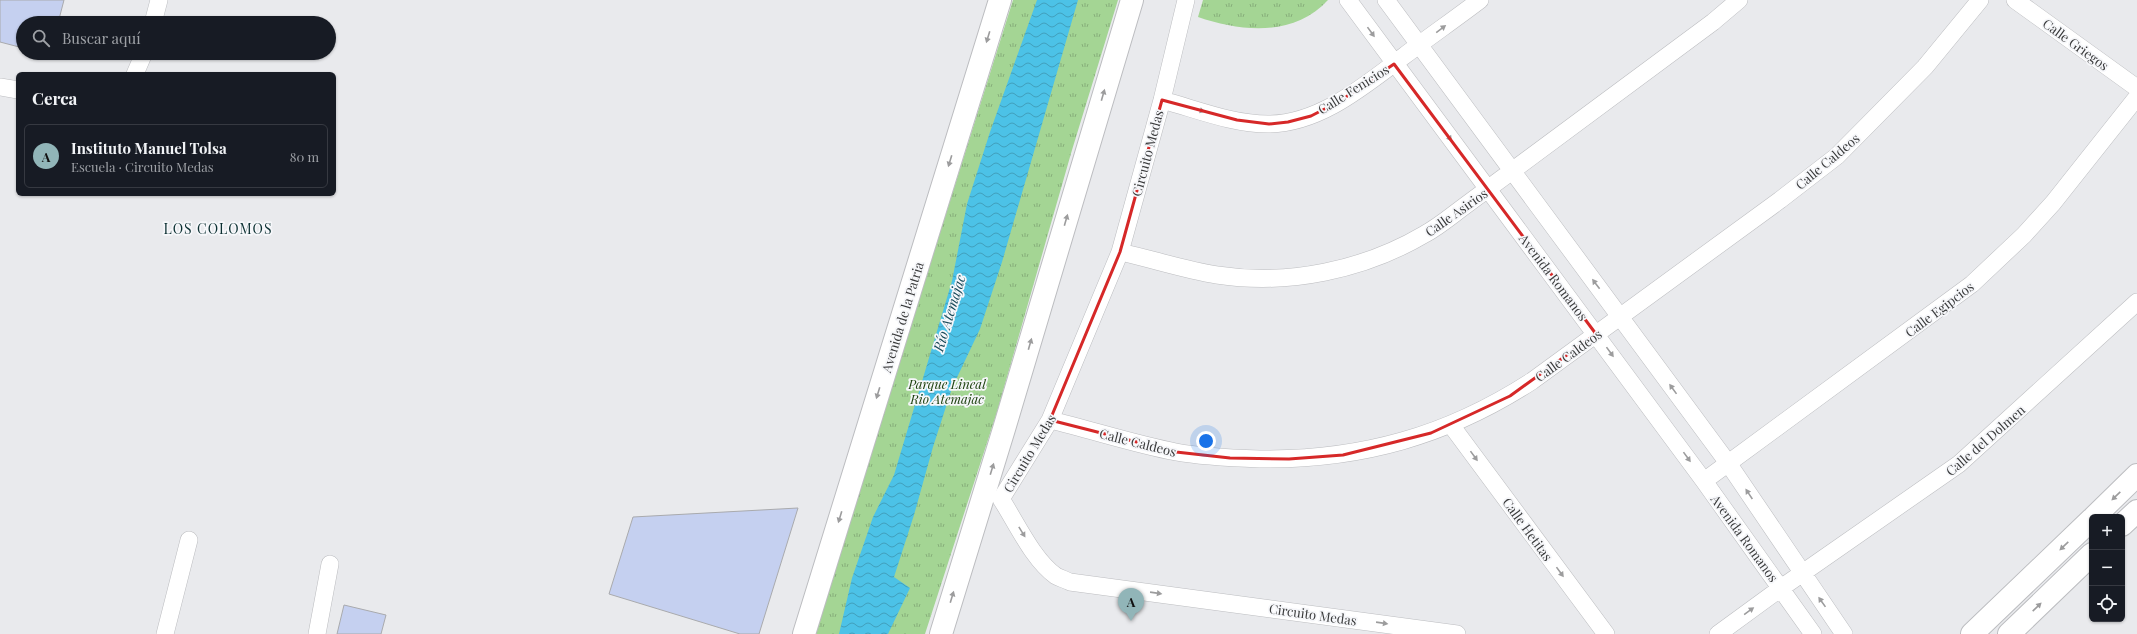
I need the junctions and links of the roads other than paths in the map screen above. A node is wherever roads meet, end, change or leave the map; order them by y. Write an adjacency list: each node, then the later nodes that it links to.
1 (159, 0): 11 (street)
2 (1000, 0): 45 (main road, Avenida de la Patria, one-way to 45)
3 (1132, 0): 33 (main road, one-way to 3)
4 (1186, 0): 20 (street, Circuito Medas)
5 (1348, 0): 14 (street, Avenida Romanos, one-way to 14)
6 (1386, 0): 12 (street, Avenida Romanos)
7 (1480, 0): 12 (street, Calle Fenicios, one-way to 7)
8 (1739, 0): 21 (street, Calle Asirios)
9 (1980, 0): 25 (street, Calle Caldeos)
10 (2015, 0): 17 (street, Calle Griegos)
11 (155, 16)
12 (1419, 45): 14 (street, Calle Fenicios); 21 (street, Avenida Romanos)
13 (142, 60): 15 (street)
14 (1394, 64): 20 (street, Calle Fenicios, one-way to 14); 22 (street, Avenida Romanos, one-way to 22)
15 (136, 72)
16 (0, 87): 18 (street)
17 (2137, 88)
18 (16, 90)
19 (2137, 97): 29 (street, Calle Egipcios)
20 (1162, 100): 23 (street, Circuito Medas)
21 (1513, 171): 22 (street, Calle Asirios); 25 (street, Avenida Romanos, one-way to 21)
22 (1488, 189): 23 (street, Calle Asirios); 26 (street, Avenida Romanos)
23 (1120, 252): 27 (street, Circuito Medas)
24 (2137, 302): 41 (street, Calle del Dolmen)
25 (1620, 317): 26 (street, Calle Caldeos); 29 (street, Avenida Romanos, one-way to 25)
26 (1596, 334): 28 (street, Calle Caldeos); 31 (street, Avenida Romanos, one-way to 31)
27 (1050, 420): 28 (street, Calle Caldeos); 32 (street, Circuito Medas)
28 (1451, 425): 48 (street, Calle Hetitas, one-way to 48)
29 (1728, 463): 31 (street, Calle Egipcios); 41 (street, Avenida Romanos, one-way to 29)
30 (2137, 475): 35 (main road, one-way to 35)
31 (1704, 480): 42 (street, Avenida Romanos)
32 (1001, 499): 33 (street); 47 (street, Circuito Medas, one-way to 47)
33 (981, 506): 46 (main road, one-way to 33)
34 (2137, 511): 37 (main road)
35 (2097, 514)
36 (2089, 522): 52 (main road, one-way to 52)
37 (2125, 522)
38 (189, 540): 43 (street)
39 (2089, 557): 53 (main road, one-way to 39)
40 (330, 564): 44 (street)
41 (1802, 573): 42 (street, Calle del Dolmen); 51 (street, Avenida Romanos, one-way to 41)
42 (1781, 588): 49 (street, one-way to 42); 50 (street, Avenida Romanos)
43 (165, 634)
44 (317, 634)
45 (804, 634)
46 (941, 634)
47 (1457, 634)
48 (1606, 634)
49 (1718, 634)
50 (1813, 634)
51 (1844, 634)
52 (1972, 634)
53 (2009, 634)

